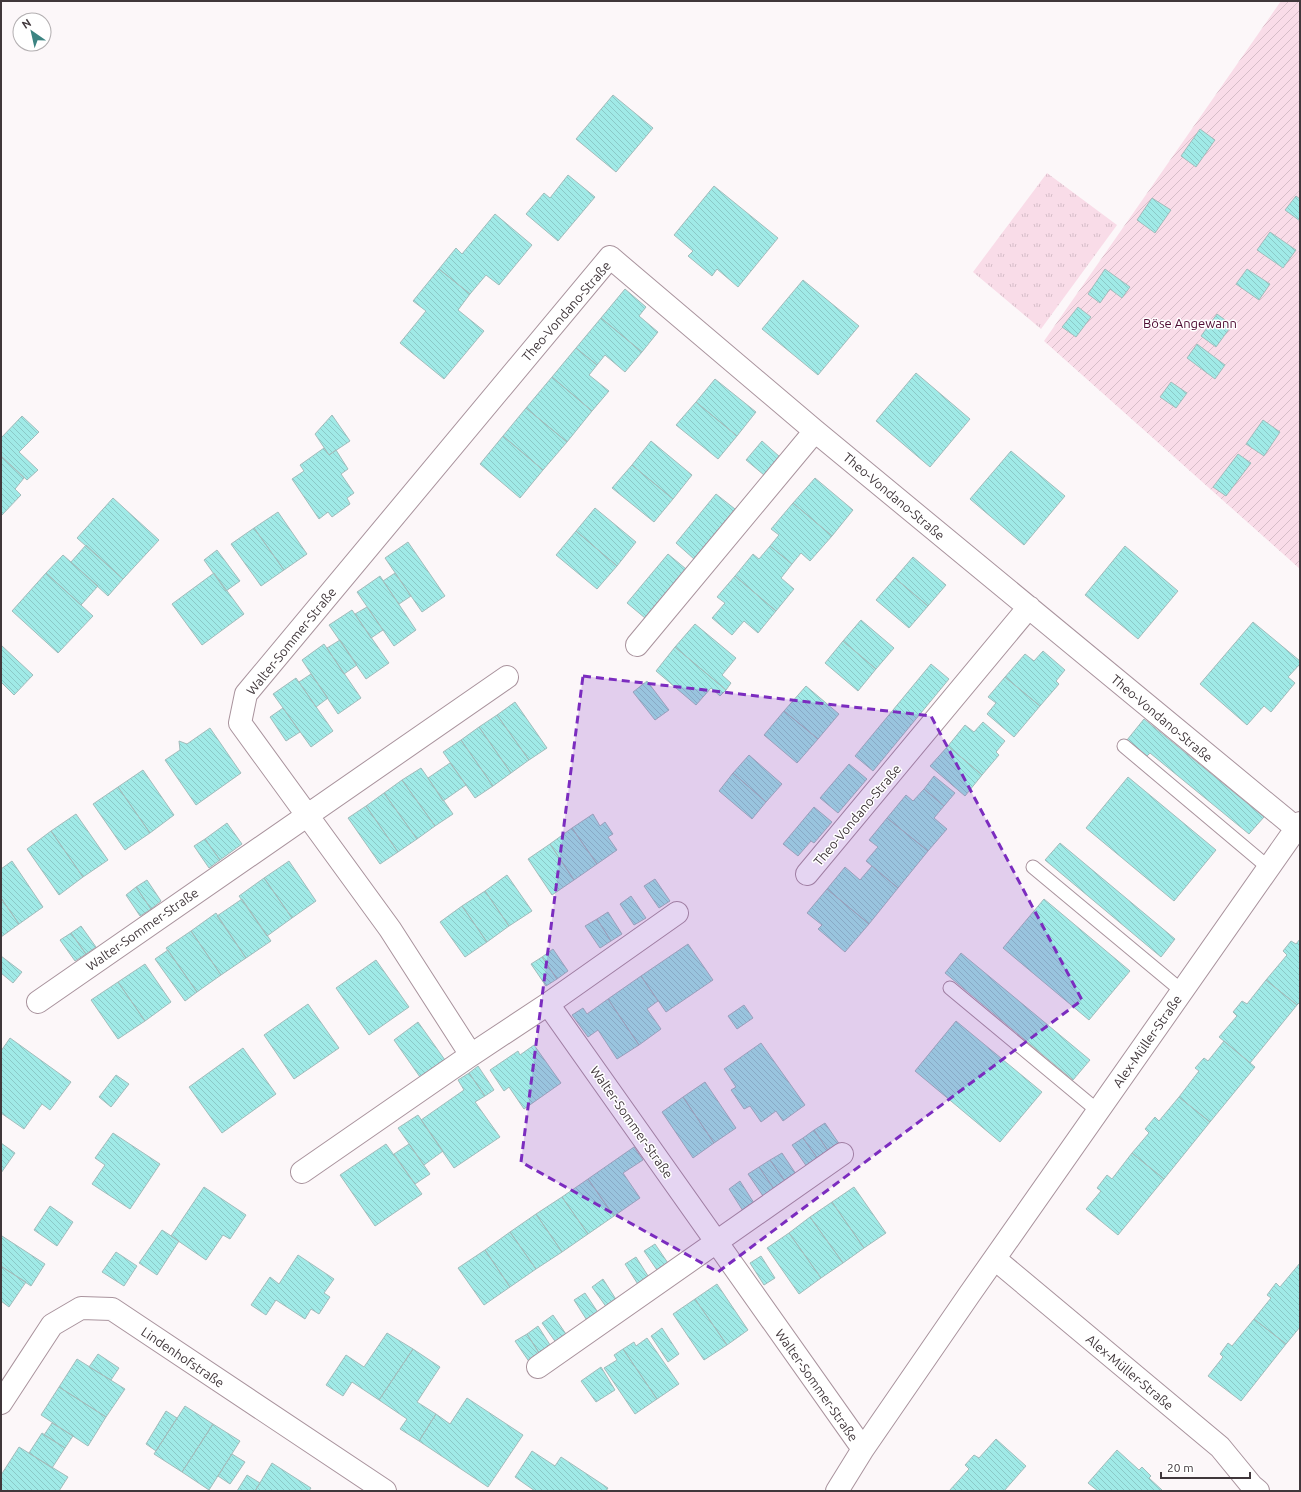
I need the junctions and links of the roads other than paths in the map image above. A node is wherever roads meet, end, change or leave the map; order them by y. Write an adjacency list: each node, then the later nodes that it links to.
1 (815, 431): 2 (street, Theo-Vondano-Straße); 3 (street, Theo-Vondano-Straße); 4 (street)
2 (427, 476): 7 (street, Walter-Sommer-Straße)
3 (1029, 607): 8 (street, Theo-Vondano-Straße); 11 (street, Theo-Vondano-Straße)
4 (638, 646)
5 (507, 677): 7 (street, Walter-Sommer-Straße)
6 (1124, 746): 10 (lane)
7 (306, 816): 15 (street, Walter-Sommer-Straße); 17 (street, Walter-Sommer-Straße)
8 (1298, 826): 10 (street, Alex-Müller-Straße)
9 (1033, 867): 14 (lane)
10 (1269, 868): 14 (street, Alex-Müller-Straße)
11 (807, 874)
12 (677, 913): 16 (street)
13 (950, 988): 18 (lane)
14 (1182, 992): 18 (street, Alex-Müller-Straße)
15 (38, 1002)
16 (548, 1004): 17 (street); 21 (street, Walter-Sommer-Straße)
17 (471, 1055): 20 (street)
18 (1098, 1111): 22 (street, Alex-Müller-Straße)
19 (842, 1154): 21 (street)
20 (302, 1172)
21 (716, 1241): 23 (street); 25 (street, Walter-Sommer-Straße)
22 (995, 1259): 25 (street, Alex-Müller-Straße); 28 (street, Alex-Müller-Straße)
23 (538, 1367)
24 (1, 1403): 26 (street, Lindenhofstraße)
25 (863, 1449): 27 (street, Alex-Müller-Straße)
26 (385, 1491)
27 (837, 1491)
28 (1258, 1491)

